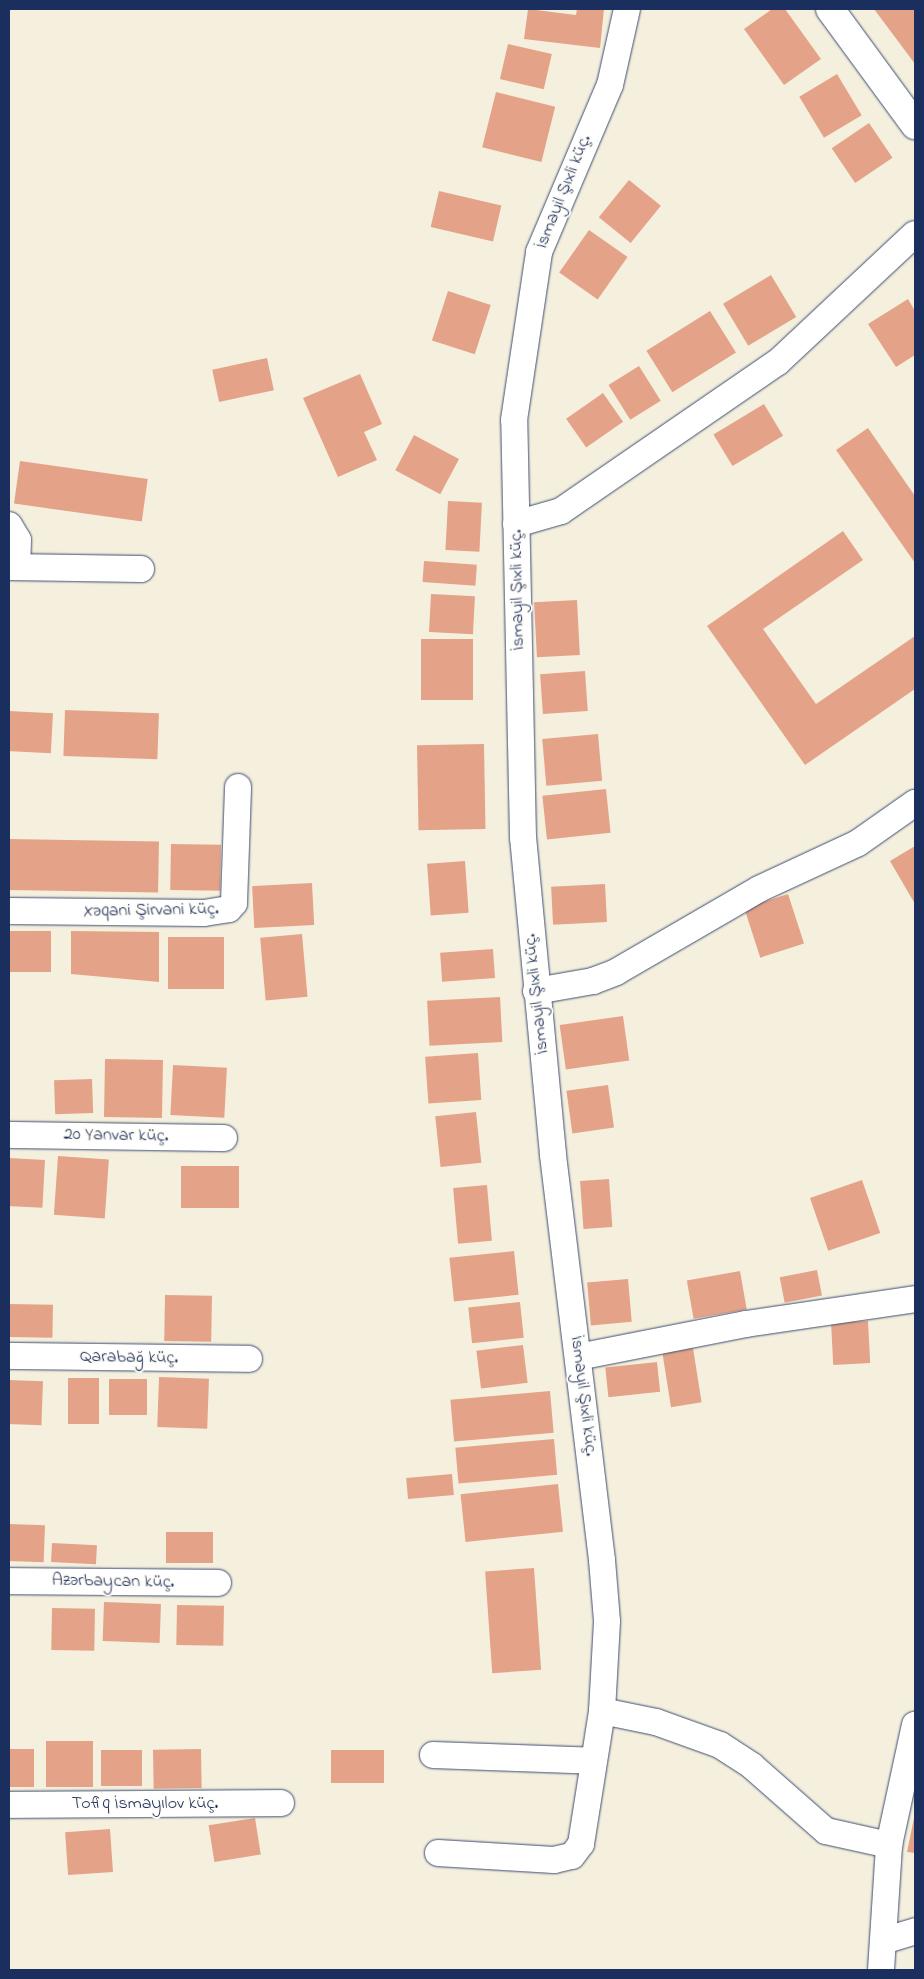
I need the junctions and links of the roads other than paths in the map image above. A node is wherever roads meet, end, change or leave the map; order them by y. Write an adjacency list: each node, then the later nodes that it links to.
1 (627, 9): 5 (street, İsmayil Şıxli küç.)
2 (830, 9): 3 (street)
3 (915, 125)
4 (915, 234): 5 (street)
5 (516, 524): 12 (street, İsmayil Şıxli küç.)
6 (9, 525): 7 (street)
7 (13, 567): 8 (street)
8 (141, 569)
9 (238, 788): 11 (street, Xəqani Şirvani küç.)
10 (915, 803): 12 (street)
11 (9, 911)
12 (536, 991): 17 (street, İsmayil Şıxli küç.)
13 (9, 1135): 14 (street, 20 Yanvar küç.)
14 (224, 1138)
15 (915, 1299): 17 (street)
16 (9, 1356): 18 (street, Qarabağ küç.)
17 (578, 1357): 21 (street, İsmayil Şıxli küç.)
18 (249, 1359)
19 (9, 1581): 20 (street, Azərbaycan küç.)
20 (218, 1583)
21 (602, 1711): 24 (street, İsmayil Şıxli küç.); 27 (street)
22 (915, 1725): 27 (street)
23 (433, 1755): 24 (street)
24 (593, 1761): 28 (street, İsmayil Şıxli küç.)
25 (281, 1803): 26 (street, Tofiq İsmayılov küç.)
26 (9, 1805)
27 (889, 1845): 30 (street)
28 (438, 1853)
29 (915, 1932): 30 (street)
30 (883, 1941): 31 (street)
31 (881, 1970)

